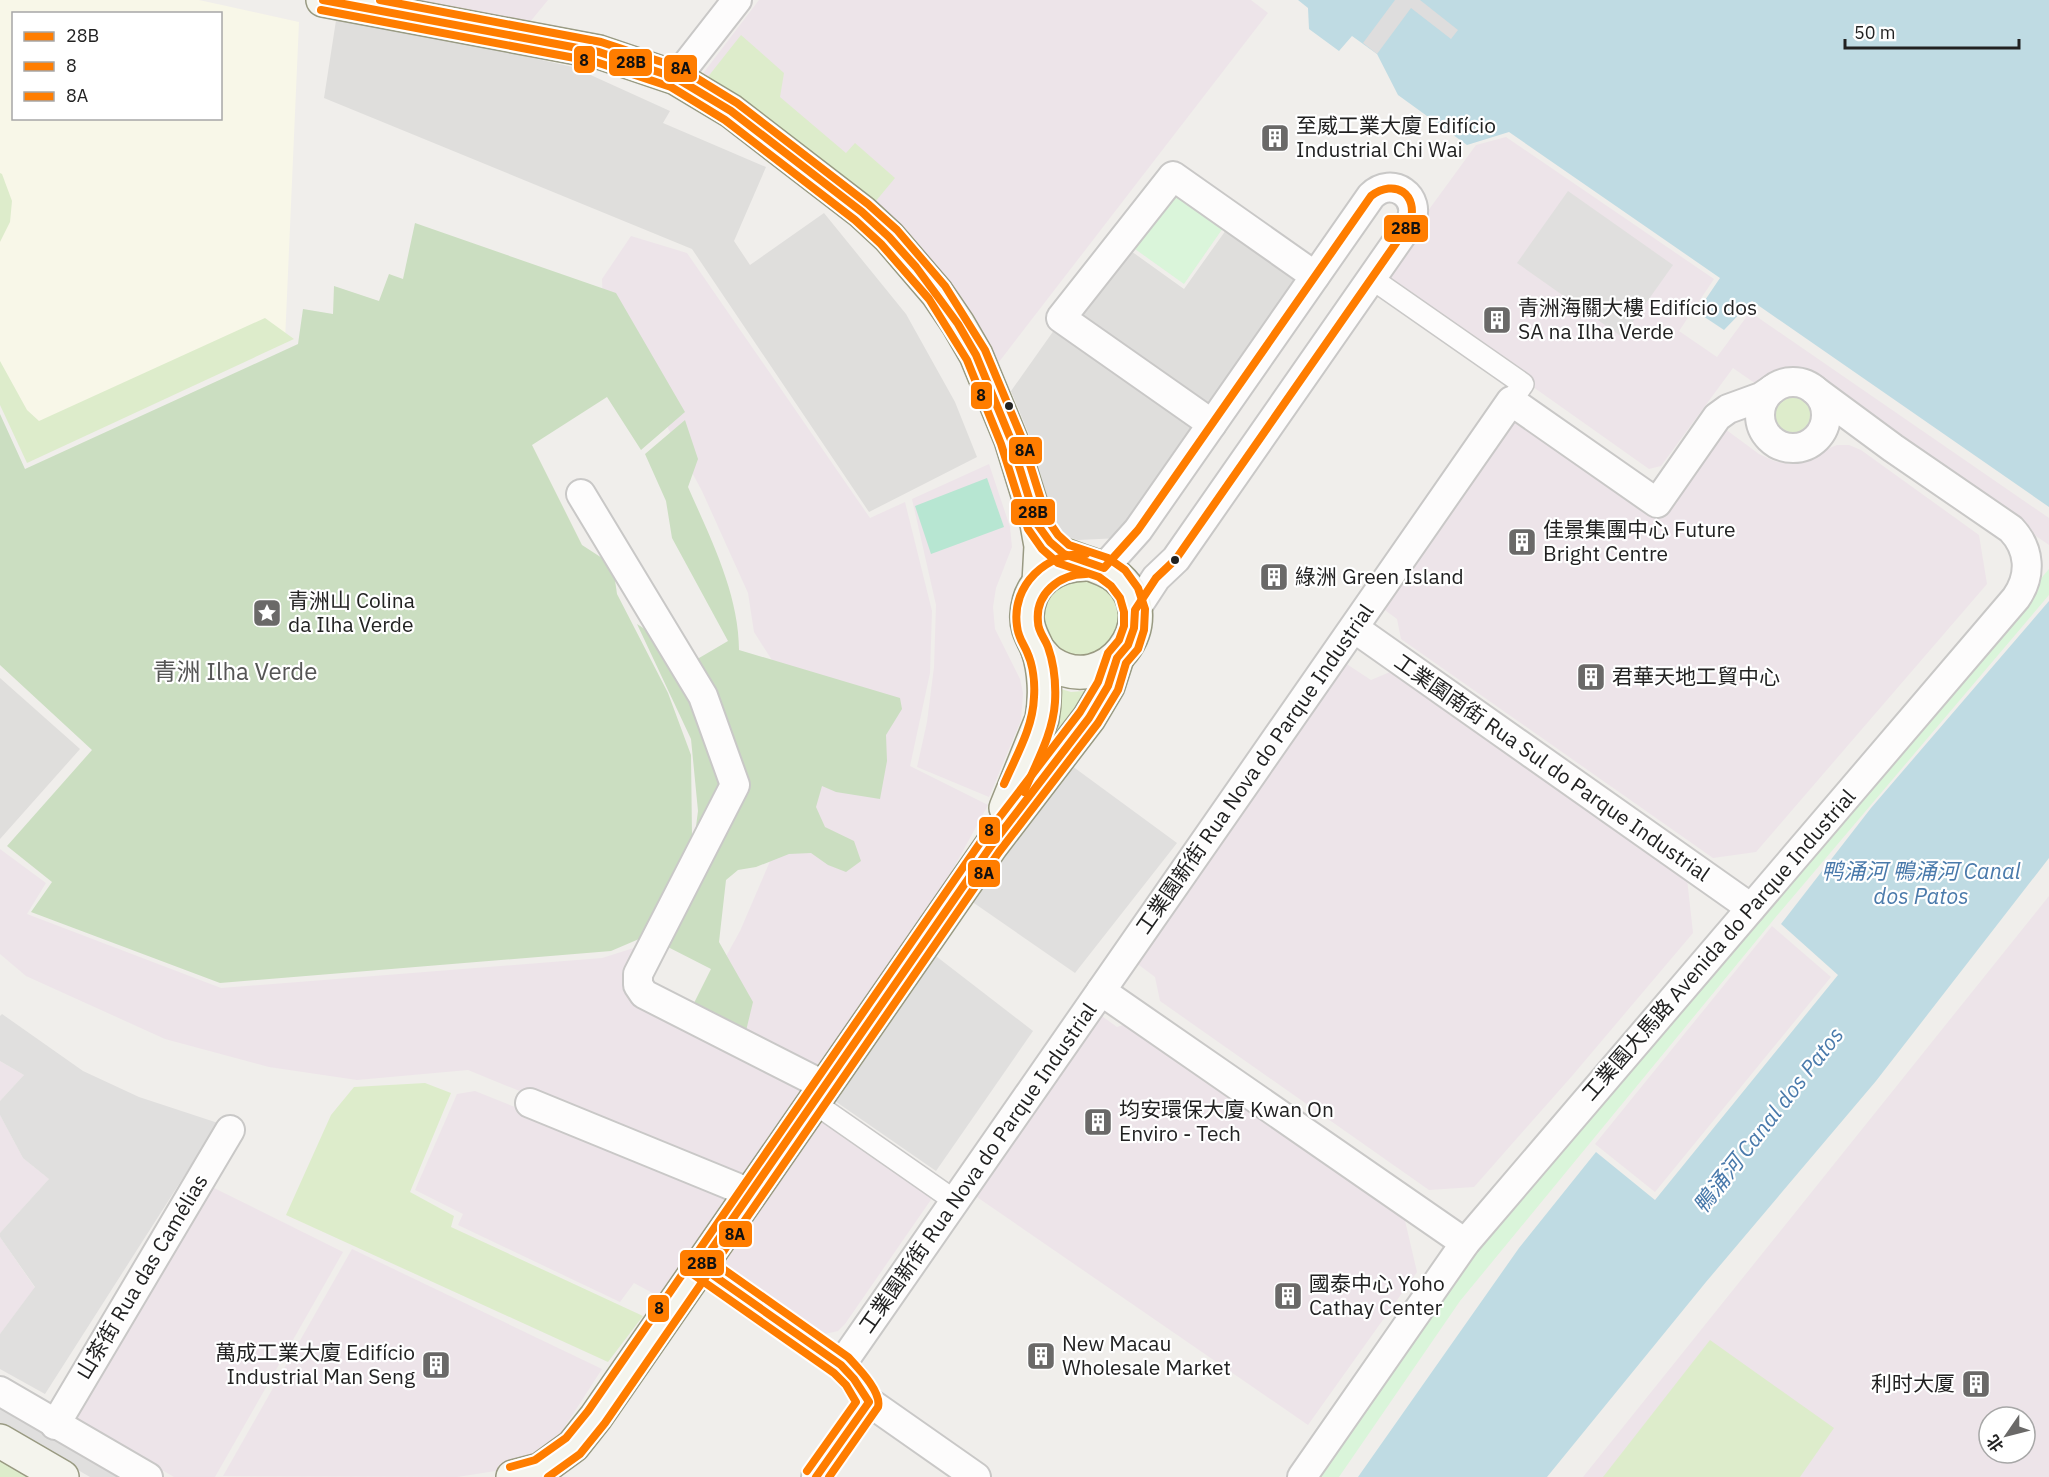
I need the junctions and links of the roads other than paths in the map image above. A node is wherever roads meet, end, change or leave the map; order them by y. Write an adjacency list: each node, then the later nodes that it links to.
1 (323, 0): 3 (main road)
2 (737, 0): 3 (street)
3 (676, 78): 15 (main road)
4 (1315, 276): 5 (street); 10 (street); 10 (street)
5 (1371, 278): 8 (street); 18 (street)
6 (1813, 388): 7 (street); 12 (street); 13 (street, 工業園大馬路 Avenida do Parque Industrial)
7 (1773, 389): 9 (street); 11 (street)
8 (1511, 401): 9 (street); 19 (street, 工業園新街 Rua Nova do Parque Industrial)
9 (1712, 423): 11 (street)
10 (1212, 424): 16 (street)
11 (1771, 438): 12 (street)
12 (1811, 443): 13 (street, 工業園大馬路 Avenida do Parque Industrial)
13 (1893, 448): 23 (street, 工業園大馬路 Avenida do Parque Industrial)
14 (581, 494): 25 (street)
15 (1037, 524): 16 (main road); 17 (main road)
16 (1095, 566): 17 (main road); 18 (main road)
17 (1039, 583): 20 (main road)
18 (1135, 610): 21 (main road)
19 (1354, 628): 23 (street, 工業園南街 Rua Sul do Parque Industrial); 24 (street, 工業園新街 Rua Nova do Parque Industrial)
20 (1038, 650): 21 (main road); 22 (main road)
21 (1117, 658): 22 (main road)
22 (991, 846): 25 (main road)
23 (1751, 908): 30 (street, 工業園大馬路 Avenida do Parque Industrial)
24 (1101, 991): 29 (street, 工業園新街 Rua Nova do Parque Industrial); 30 (street)
25 (819, 1094): 28 (main road); 29 (street)
26 (530, 1103): 28 (street)
27 (230, 1130): 35 (street, 山茶街 Rua das Camélias)
28 (750, 1193): 31 (main road)
29 (955, 1201): 32 (street, 工業園新街 Rua Nova do Parque Industrial)
30 (1465, 1242): 42 (street, 工業園大馬路 Avenida do Parque Industrial)
31 (700, 1266): 32 (street); 39 (main road)
32 (841, 1365): 34 (street)
33 (0, 1391): 35 (street)
34 (869, 1402): 40 (street); 41 (street)
35 (55, 1425): 38 (street)
36 (0, 1440): 37 (main road)
37 (62, 1477)
38 (148, 1477)
39 (513, 1477)
40 (816, 1477)
41 (976, 1477)
42 (1302, 1477)

